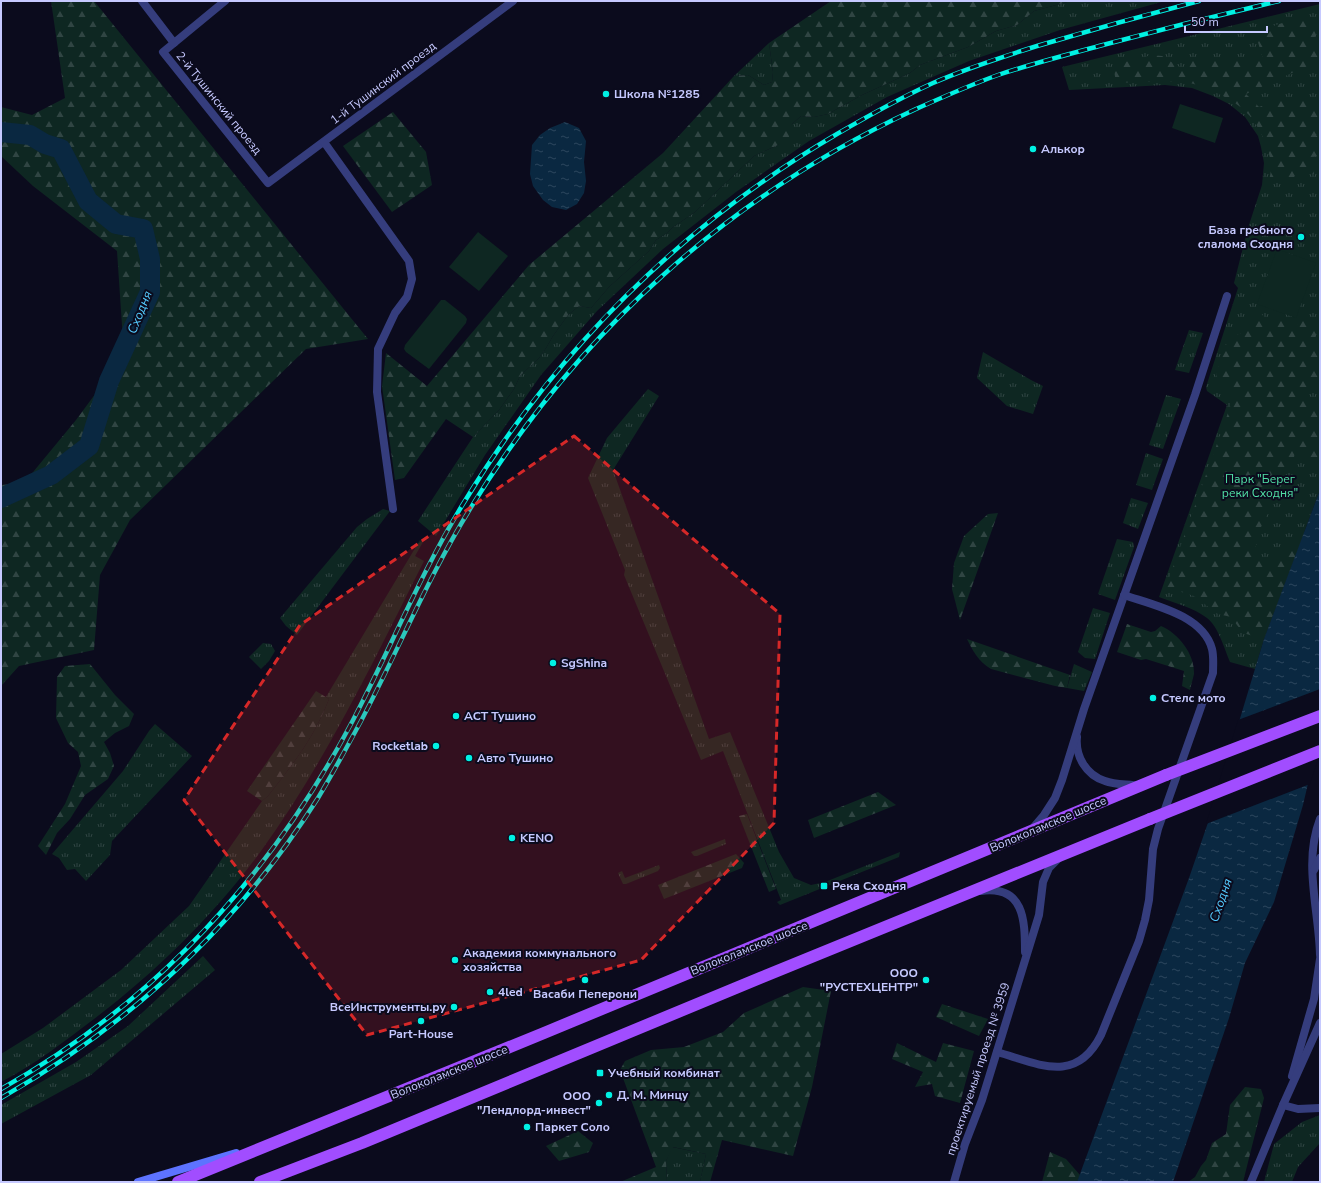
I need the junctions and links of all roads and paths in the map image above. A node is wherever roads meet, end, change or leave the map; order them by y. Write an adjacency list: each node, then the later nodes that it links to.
1 (142, 1): 4 (street, 2-й Тушинский проезд)
2 (226, 1): 4 (street)
3 (513, 1): 5 (street, 1-й Тушинский проезд)
4 (174, 43): 6 (street, 2-й Тушинский проезд)
5 (324, 142): 6 (street, 1-й Тушинский проезд); 8 (street)
6 (268, 183)
7 (1227, 296): 9 (street)
8 (393, 509)
9 (1124, 595): 11 (street); 26 (street)
10 (1320, 716): 13 (main road, Волоколамское шоссе, bridge)
11 (1078, 724): 13 (street); 15 (street)
12 (1320, 751): 16 (main road, bridge)
13 (1139, 786): 15 (main road, Волоколамское шоссе)
14 (1320, 819): 18 (street)
15 (1031, 831): 29 (main road, Волоколамское шоссе)
16 (1062, 855): 19 (main road); 24 (street, проектируемый проезд № 3959)
17 (1320, 858): 18 (street)
18 (1312, 875): 20 (street)
19 (968, 894): 24 (street, проектируемый проезд № 3959); 30 (main road)
20 (1315, 904): 21 (street); 22 (street)
21 (1320, 912)
22 (1320, 956)
23 (1320, 959): 27 (street)
24 (1024, 962): 26 (street, проектируемый проезд № 3959)
25 (1320, 1023): 27 (street)
26 (997, 1052): 35 (street, проектируемый проезд № 3959)
27 (1283, 1105): 28 (street); 36 (street)
28 (1320, 1108)
29 (282, 1139): 31 (main road); 32 (main road, Волоколамское шоссе)
30 (352, 1147): 33 (main road); 34 (main road)
31 (138, 1182)
32 (178, 1182)
33 (260, 1182)
34 (282, 1182)
35 (954, 1182)
36 (1251, 1182)

